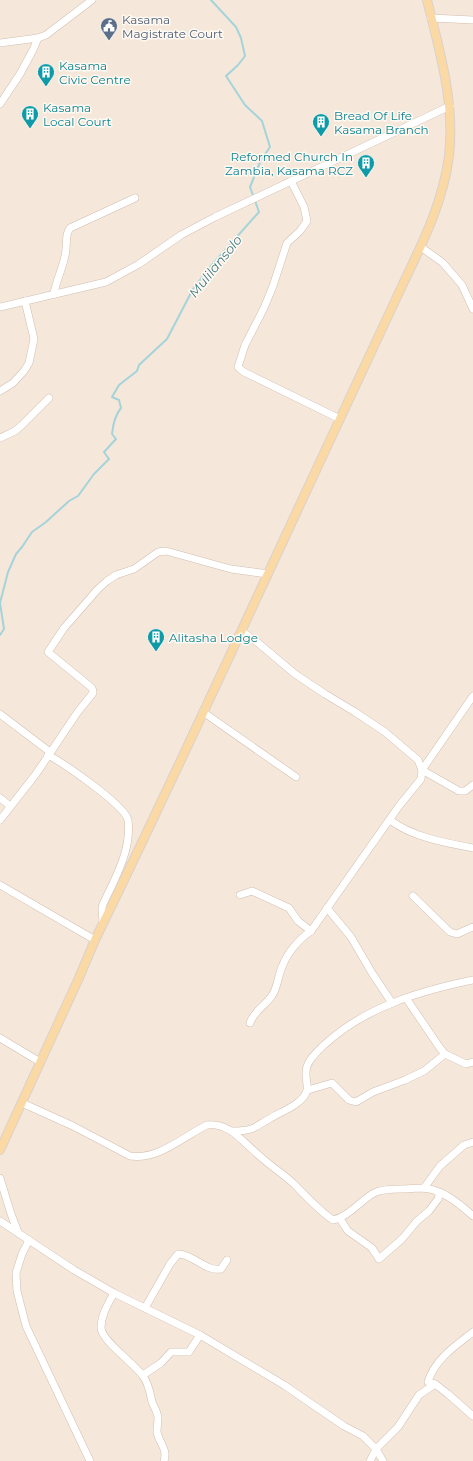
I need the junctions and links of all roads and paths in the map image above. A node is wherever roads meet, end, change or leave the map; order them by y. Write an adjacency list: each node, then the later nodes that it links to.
1 (92, 0): 5 (street)
2 (427, 0): 3 (main road)
3 (431, 18): 4 (street); 8 (main road)
4 (473, 20)
5 (38, 38): 6 (street); 7 (street)
6 (0, 43)
7 (0, 104)
8 (450, 106): 9 (street); 11 (main road)
9 (291, 181): 12 (street); 18 (street)
10 (135, 198): 12 (street)
11 (421, 247): 15 (street); 18 (main road)
12 (54, 294): 13 (street)
13 (25, 301): 14 (street); 16 (street)
14 (0, 307)
15 (473, 309)
16 (0, 391)
17 (49, 398): 19 (street)
18 (340, 419): 20 (main road)
19 (0, 438)
20 (268, 574): 21 (main road); 25 (street)
21 (241, 631): 23 (main road); 26 (street)
22 (473, 696): 26 (street)
23 (203, 712): 27 (street); 38 (main road)
24 (0, 714): 25 (street)
25 (49, 753): 30 (street); 38 (street)
26 (422, 770): 28 (street); 32 (street)
27 (296, 777)
28 (473, 785)
29 (0, 798): 30 (street)
30 (10, 806): 31 (street)
31 (0, 820)
32 (390, 820): 33 (street); 37 (street)
33 (473, 848)
34 (0, 885): 41 (street)
35 (240, 895): 40 (street)
36 (413, 896): 39 (street)
37 (327, 908): 40 (street); 44 (street)
38 (103, 923): 41 (main road)
39 (473, 927)
40 (311, 931): 45 (street)
41 (95, 940): 48 (main road)
42 (473, 980): 43 (street)
43 (406, 998): 44 (street); 47 (street)
44 (392, 1003): 50 (street)
45 (250, 1023)
46 (0, 1038): 48 (street)
47 (445, 1054): 49 (street); 50 (street)
48 (40, 1062): 51 (main road)
49 (473, 1062)
50 (308, 1090): 52 (street)
51 (22, 1103): 52 (street); 54 (main road)
52 (232, 1131): 59 (street)
53 (473, 1142): 56 (street)
54 (1, 1147)
55 (0, 1178): 61 (street)
56 (424, 1188): 57 (street); 59 (street)
57 (440, 1192): 58 (street); 59 (street)
58 (473, 1216)
59 (340, 1219)
60 (0, 1221): 61 (street)
61 (18, 1232): 62 (street)
62 (29, 1240): 64 (street); 72 (street)
63 (227, 1260): 65 (street)
64 (114, 1293): 65 (street); 68 (street)
65 (145, 1308): 67 (street)
66 (473, 1332): 69 (street)
67 (200, 1335): 68 (street); 71 (street)
68 (143, 1375): 73 (street)
69 (432, 1383): 70 (street); 71 (street)
70 (473, 1416)
71 (376, 1449): 74 (street); 75 (street)
72 (90, 1461)
73 (164, 1461)
74 (370, 1461)
75 (383, 1461)

